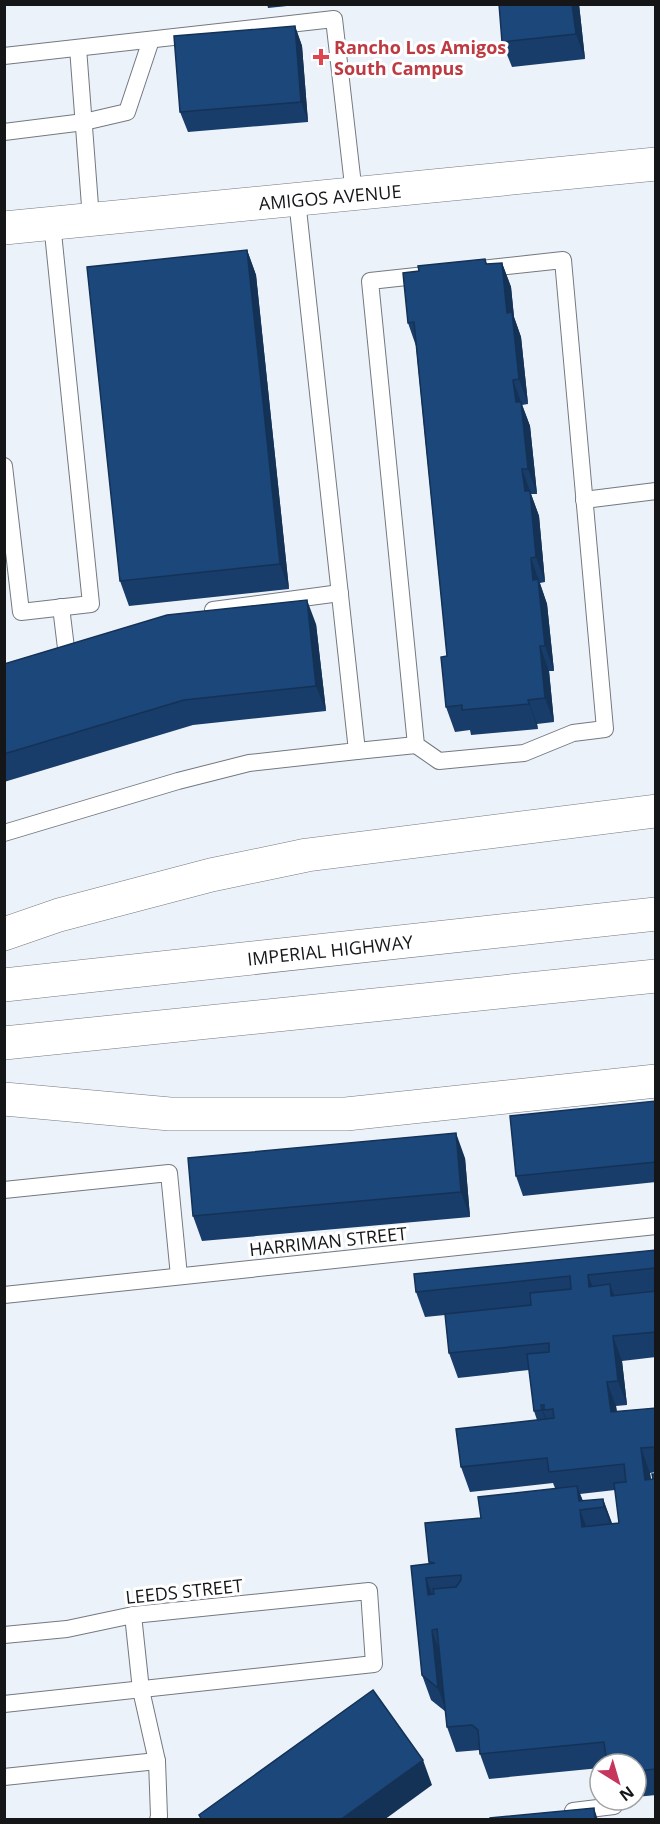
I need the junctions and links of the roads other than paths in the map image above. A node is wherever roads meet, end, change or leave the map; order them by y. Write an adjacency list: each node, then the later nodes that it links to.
1 (151, 40): 2 (lane); 4 (lane); 7 (lane)
2 (78, 48): 3 (lane); 4 (lane)
3 (4, 56)
4 (84, 122): 5 (lane); 9 (lane)
5 (4, 132)
6 (656, 164): 7 (main road, AMIGOS AVENUE)
7 (354, 194): 8 (main road, AMIGOS AVENUE)
8 (297, 200): 9 (main road, AMIGOS AVENUE); 15 (lane)
9 (91, 219): 10 (main road, AMIGOS AVENUE)
10 (52, 223): 11 (main road, AMIGOS AVENUE); 16 (lane)
11 (4, 228)
12 (4, 466): 16 (lane)
13 (656, 491): 14 (lane)
14 (584, 500): 19 (lane); 19 (lane)
15 (340, 593): 17 (lane); 20 (lane)
16 (61, 608): 18 (lane)
17 (195, 613)
18 (87, 642)
19 (416, 746): 20 (lane)
20 (357, 751): 22 (lane)
21 (656, 811): 24 (main road)
22 (4, 833)
23 (656, 914): 26 (main road, IMPERIAL HIGHWAY)
24 (4, 934)
25 (656, 976): 29 (main road)
26 (57, 980): 27 (main road, IMPERIAL HIGHWAY); 28 (main road)
27 (4, 985)
28 (4, 996)
29 (4, 1043)
30 (656, 1081): 31 (main road)
31 (4, 1099)
32 (4, 1190): 34 (lane)
33 (656, 1226): 34 (lane, HARRIMAN STREET)
34 (179, 1276): 35 (lane, HARRIMAN STREET)
35 (4, 1295)
36 (133, 1615): 37 (lane, LEEDS STREET); 38 (lane); 38 (lane, LEEDS STREET)
37 (4, 1635)
38 (141, 1690): 39 (lane); 40 (lane)
39 (4, 1704)
40 (157, 1761): 41 (lane); 44 (lane)
41 (4, 1777)
42 (588, 1809): 43 (lane)
43 (559, 1813)
44 (158, 1820)

